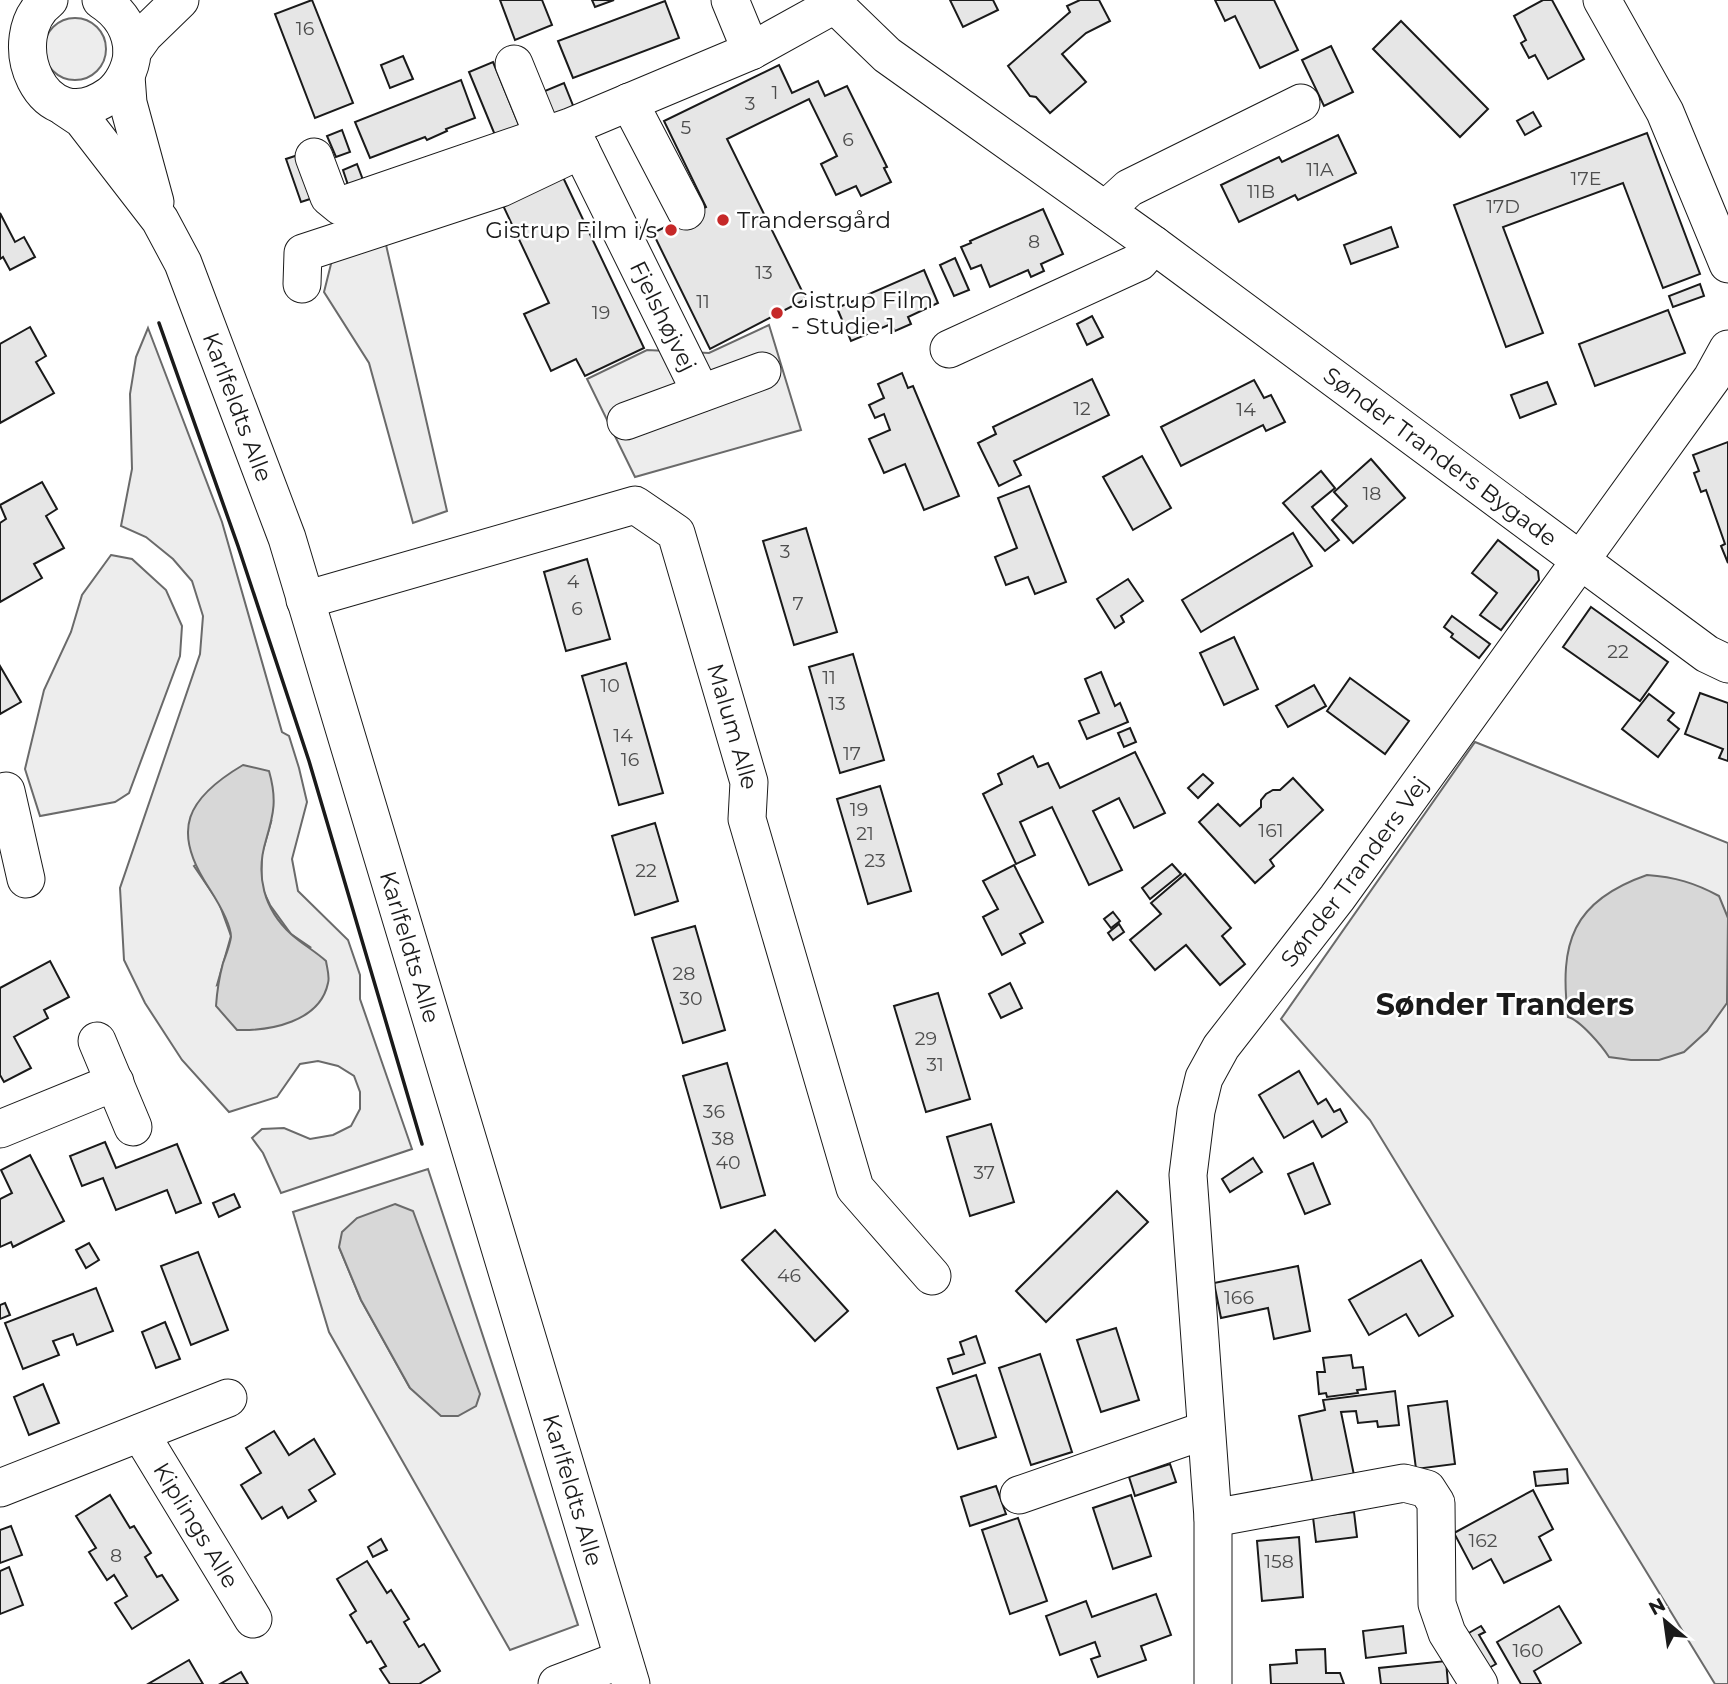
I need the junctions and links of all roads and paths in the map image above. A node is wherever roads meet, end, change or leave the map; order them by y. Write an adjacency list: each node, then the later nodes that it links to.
1 (101, 0): 8 (street, Karlfeldts Alle)
2 (180, 0): 8 (street)
3 (730, 0): 7 (street)
4 (1602, 0): 20 (street)
5 (832, 3): 7 (street); 16 (street, Sønder Tranders Bygade)
6 (26, 21): 12 (street, Karlfeldts Alle)
7 (751, 51): 11 (street)
8 (129, 64): 12 (street); 18 (street, Karlfeldts Alle)
9 (514, 64): 14 (street, Fjelshøjvej)
10 (7, 95): 12 (street)
11 (629, 102): 14 (street); 17 (street)
12 (55, 103): 18 (street, Karlfeldts Alle)
13 (1301, 103): 16 (street)
14 (564, 137): 15 (street); 21 (street); 25 (street, Fjelshøjvej)
15 (314, 158)
16 (1105, 210): 19 (street, Sønder Tranders Bygade)
17 (686, 211)
18 (160, 220): 28 (street, Karlfeldts Alle)
19 (1154, 245): 22 (street); 27 (street, Sønder Tranders Bygade)
20 (1728, 264)
21 (302, 284)
22 (949, 349)
23 (762, 371): 25 (street)
24 (1723, 373): 27 (street, Sønder Tranders Vej)
25 (701, 393): 26 (street)
26 (626, 421)
27 (1580, 561): 29 (street, Sønder Tranders Bygade); 39 (street, Sønder Tranders Vej)
28 (305, 600): 37 (street, Malum Alle); 45 (street, Karlfeldts Alle)
29 (1728, 664)
30 (6, 792): 31 (street)
31 (8, 833): 32 (street)
32 (26, 879)
33 (97, 1041): 34 (street)
34 (114, 1082): 35 (street); 36 (street)
35 (133, 1127)
36 (0, 1129)
37 (932, 1276)
38 (228, 1398): 40 (street)
39 (1206, 1430): 42 (street); 43 (street, Sønder Tranders Vej)
40 (141, 1433): 41 (street); 44 (street, Kiplings Alle)
41 (0, 1488)
42 (1018, 1495)
43 (1213, 1518): 47 (street, Sønder Tranders Vej); 48 (street)
44 (253, 1619)
45 (627, 1672): 46 (street)
46 (557, 1684)
47 (1213, 1684)
48 (1479, 1684)

